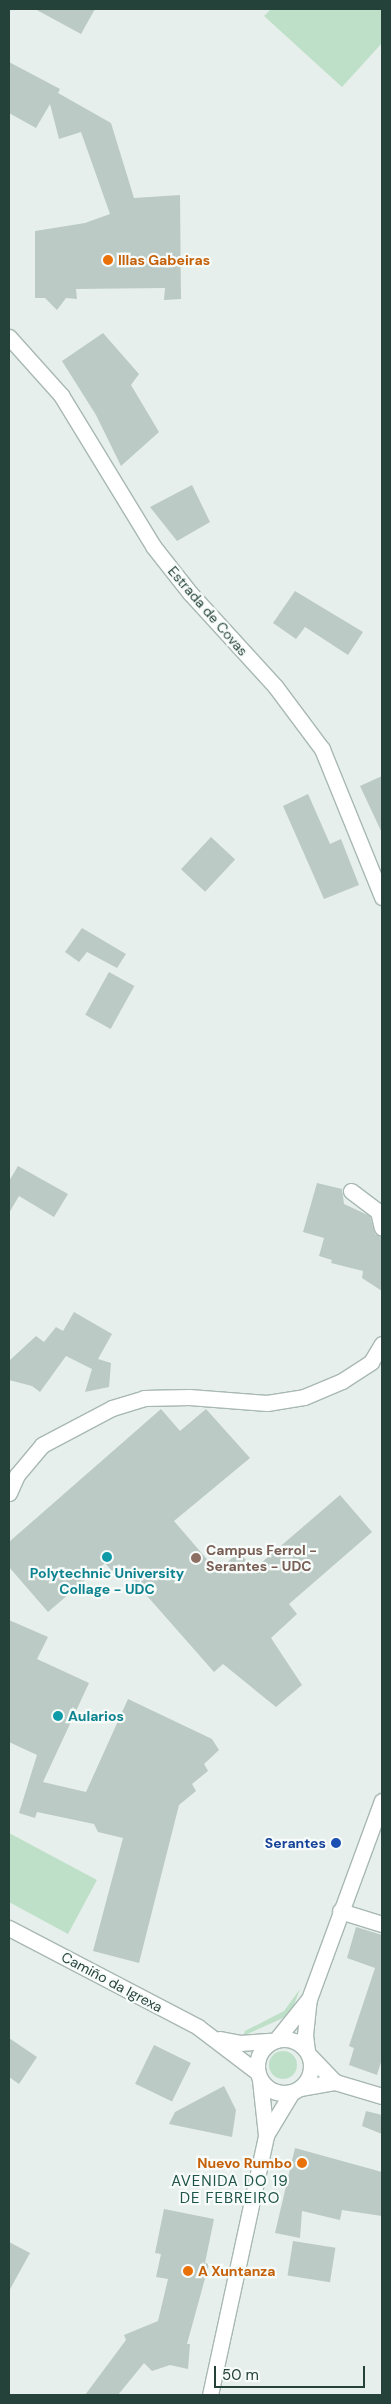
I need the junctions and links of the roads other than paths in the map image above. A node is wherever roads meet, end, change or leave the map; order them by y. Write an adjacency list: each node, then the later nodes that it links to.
1 (9, 337): 2 (main road, Estrada de Covas)
2 (382, 897)
3 (351, 1191): 4 (main road)
4 (382, 1228)
5 (382, 1344): 6 (main road)
6 (9, 1492)
7 (382, 1801): 8 (main road)
8 (340, 1911): 9 (main road); 11 (main road)
9 (382, 1924)
10 (9, 1928): 12 (main road, Camiño da Igrexa)
11 (309, 1999): 13 (main road); 14 (main road)
12 (214, 2037): 13 (main road); 15 (main road)
13 (274, 2040): 14 (main road); 15 (main road)
14 (308, 2053): 16 (main road); 17 (main road)
15 (258, 2076): 17 (main road); 19 (main road)
16 (335, 2082): 17 (main road); 18 (main road)
17 (296, 2090): 19 (main road)
18 (382, 2096)
19 (266, 2135): 20 (main road)
20 (210, 2395)

